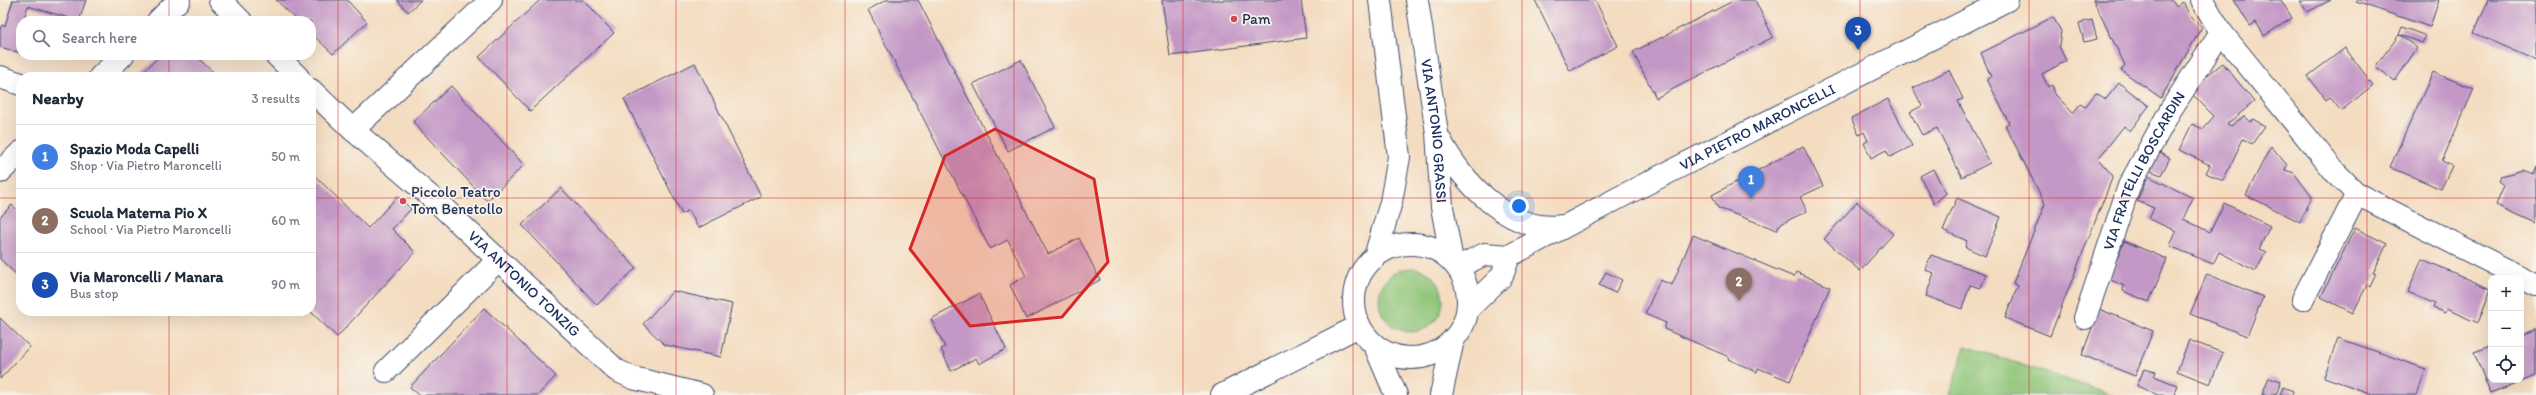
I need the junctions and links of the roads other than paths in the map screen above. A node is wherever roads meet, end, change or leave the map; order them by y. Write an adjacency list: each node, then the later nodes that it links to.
1 (179, 0): 8 (street)
2 (220, 0): 9 (street)
3 (491, 0): 18 (street)
4 (1380, 0): 25 (street)
5 (1417, 0): 19 (street, VIA ANTONIO GRASSI)
6 (2007, 0): 23 (street, VIA PIETRO MARONCELLI)
7 (2202, 0): 10 (street)
8 (163, 16)
9 (236, 16)
10 (2221, 32): 22 (street); 31 (street, VIA FRATELLI BOSCARDIN)
11 (118, 60): 13 (street)
12 (281, 60): 14 (street)
13 (105, 72)
14 (293, 72)
15 (0, 77): 16 (street)
16 (16, 82)
17 (316, 95): 18 (street, VIA ANTONIO TONZIG)
18 (353, 130): 26 (street, VIA ANTONIO TONZIG)
19 (1437, 133): 23 (street); 27 (street, VIA ANTONIO GRASSI)
20 (16, 157): 21 (street)
21 (0, 172)
22 (2357, 194): 28 (street); 29 (street)
23 (1564, 226): 24 (street, VIA PIETRO MARONCELLI)
24 (1509, 256): 27 (street); 30 (street)
25 (1375, 257): 27 (street); 32 (street)
26 (498, 260): 35 (street); 36 (street, VIA ANTONIO TONZIG)
27 (1455, 264): 30 (street)
28 (2536, 285)
29 (2303, 299)
30 (1468, 309): 33 (street)
31 (2085, 318)
32 (1360, 326): 34 (street); 37 (street)
33 (1453, 340): 34 (street); 39 (street)
34 (1375, 346): 38 (street)
35 (386, 371)
36 (702, 395)
37 (1222, 395)
38 (1396, 395)
39 (1441, 395)

